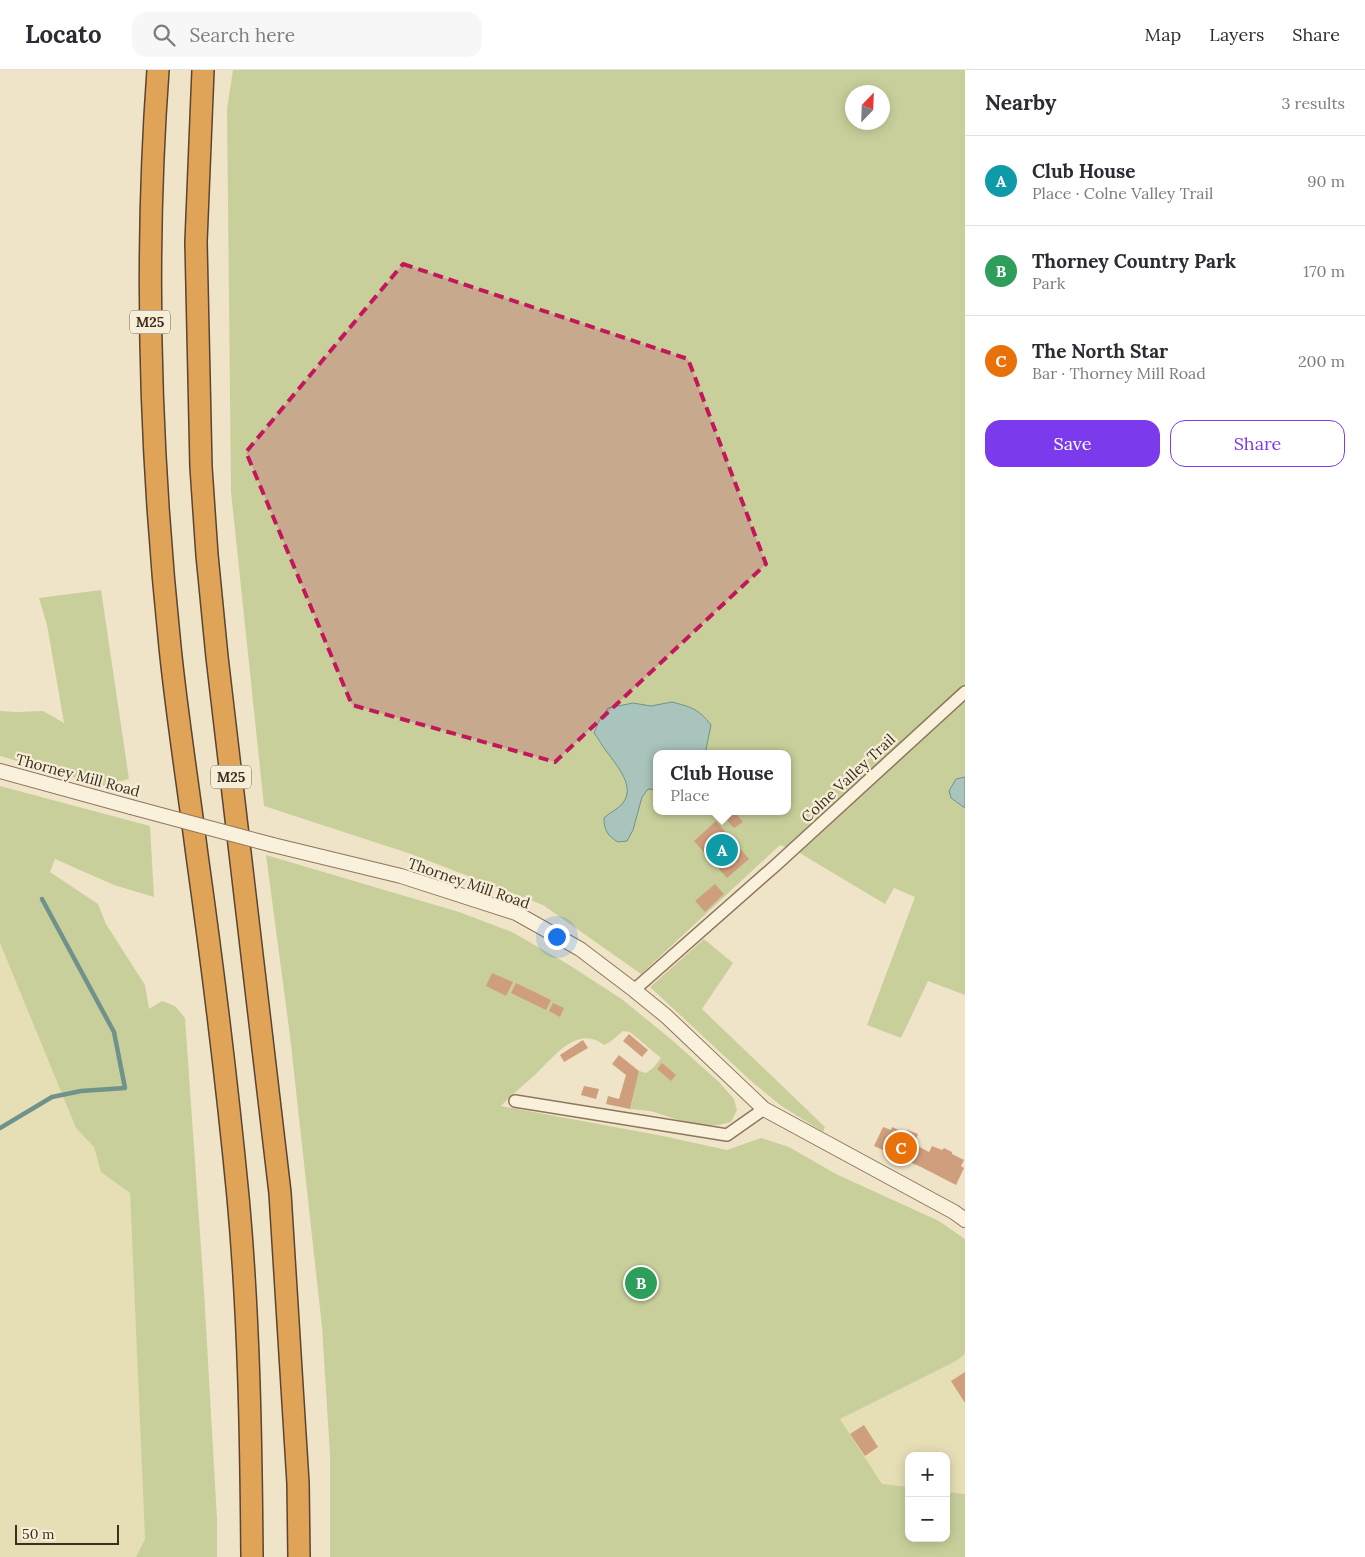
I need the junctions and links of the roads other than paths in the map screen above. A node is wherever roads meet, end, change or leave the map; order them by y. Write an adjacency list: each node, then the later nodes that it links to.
1 (158, 70): 9 (highway, M25)
2 (203, 70): 10 (highway, M25)
3 (965, 692): 5 (street, Colne Valley Trail)
4 (0, 771): 5 (street, Thorney Mill Road, bridge)
5 (637, 988): 7 (street, Thorney Mill Road)
6 (515, 1101): 7 (street)
7 (764, 1109): 8 (street, Thorney Mill Road)
8 (965, 1220)
9 (252, 1557)
10 (299, 1557)

